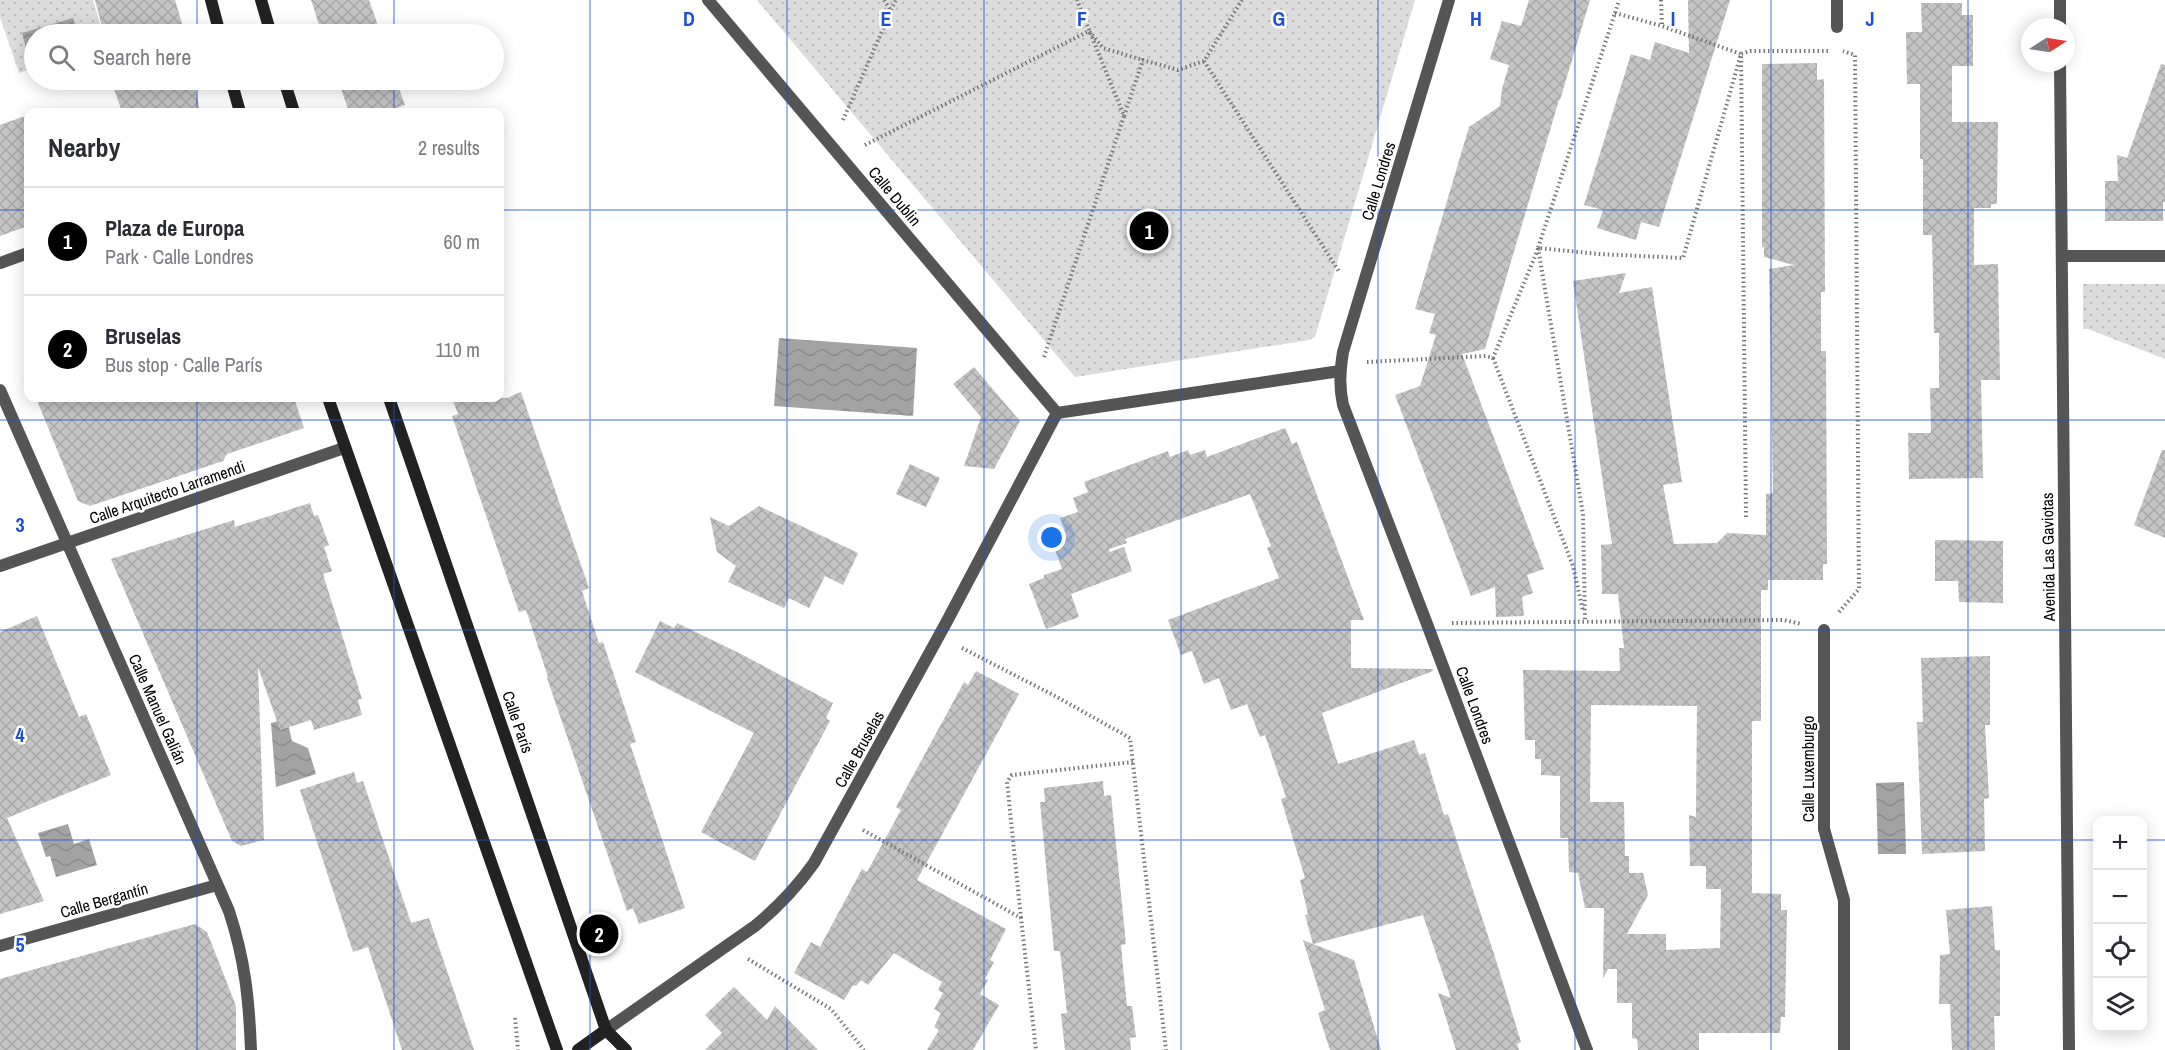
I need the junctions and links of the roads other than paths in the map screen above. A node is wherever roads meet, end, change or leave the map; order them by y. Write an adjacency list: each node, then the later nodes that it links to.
1 (211, 0): 8 (main road)
2 (261, 0): 9 (main road)
3 (708, 0): 24 (street, Calle Dublin)
4 (1449, 0): 20 (street, Calle Londres)
5 (1837, 0): 10 (street)
6 (2060, 0): 7 (street)
7 (2060, 18)
8 (217, 24)
9 (268, 24)
10 (1837, 27)
11 (2060, 72): 17 (street, Avenida Las Gaviotas)
12 (234, 90): 14 (main road)
13 (287, 90): 15 (main road)
14 (239, 108)
15 (293, 108)
16 (24, 254): 19 (street)
17 (2062, 256): 18 (street); 38 (street, Avenida Las Gaviotas)
18 (2165, 256)
19 (0, 263)
20 (1340, 371): 24 (street); 36 (street, Calle Londres)
21 (0, 390): 26 (street, Calle Manuel Galián)
22 (329, 402): 25 (main road)
23 (390, 402): 31 (main road, Calle París)
24 (1058, 413): 31 (street, Calle Bruselas)
25 (345, 448): 26 (street, Calle Arquitecto Larramendi); 33 (main road)
26 (67, 543): 27 (street, Calle Arquitecto Larramendi); 29 (street, Calle Manuel Galián)
27 (0, 566)
28 (1824, 630): 37 (street, Calle Luxemburgo)
29 (218, 885): 30 (street, Calle Bergantín); 32 (street, Calle Manuel Galián)
30 (0, 946)
31 (606, 1030): 34 (main road); 35 (main road, Calle París)
32 (251, 1050)
33 (557, 1050)
34 (578, 1050)
35 (626, 1050)
36 (1587, 1050)
37 (1844, 1050)
38 (2069, 1050)

